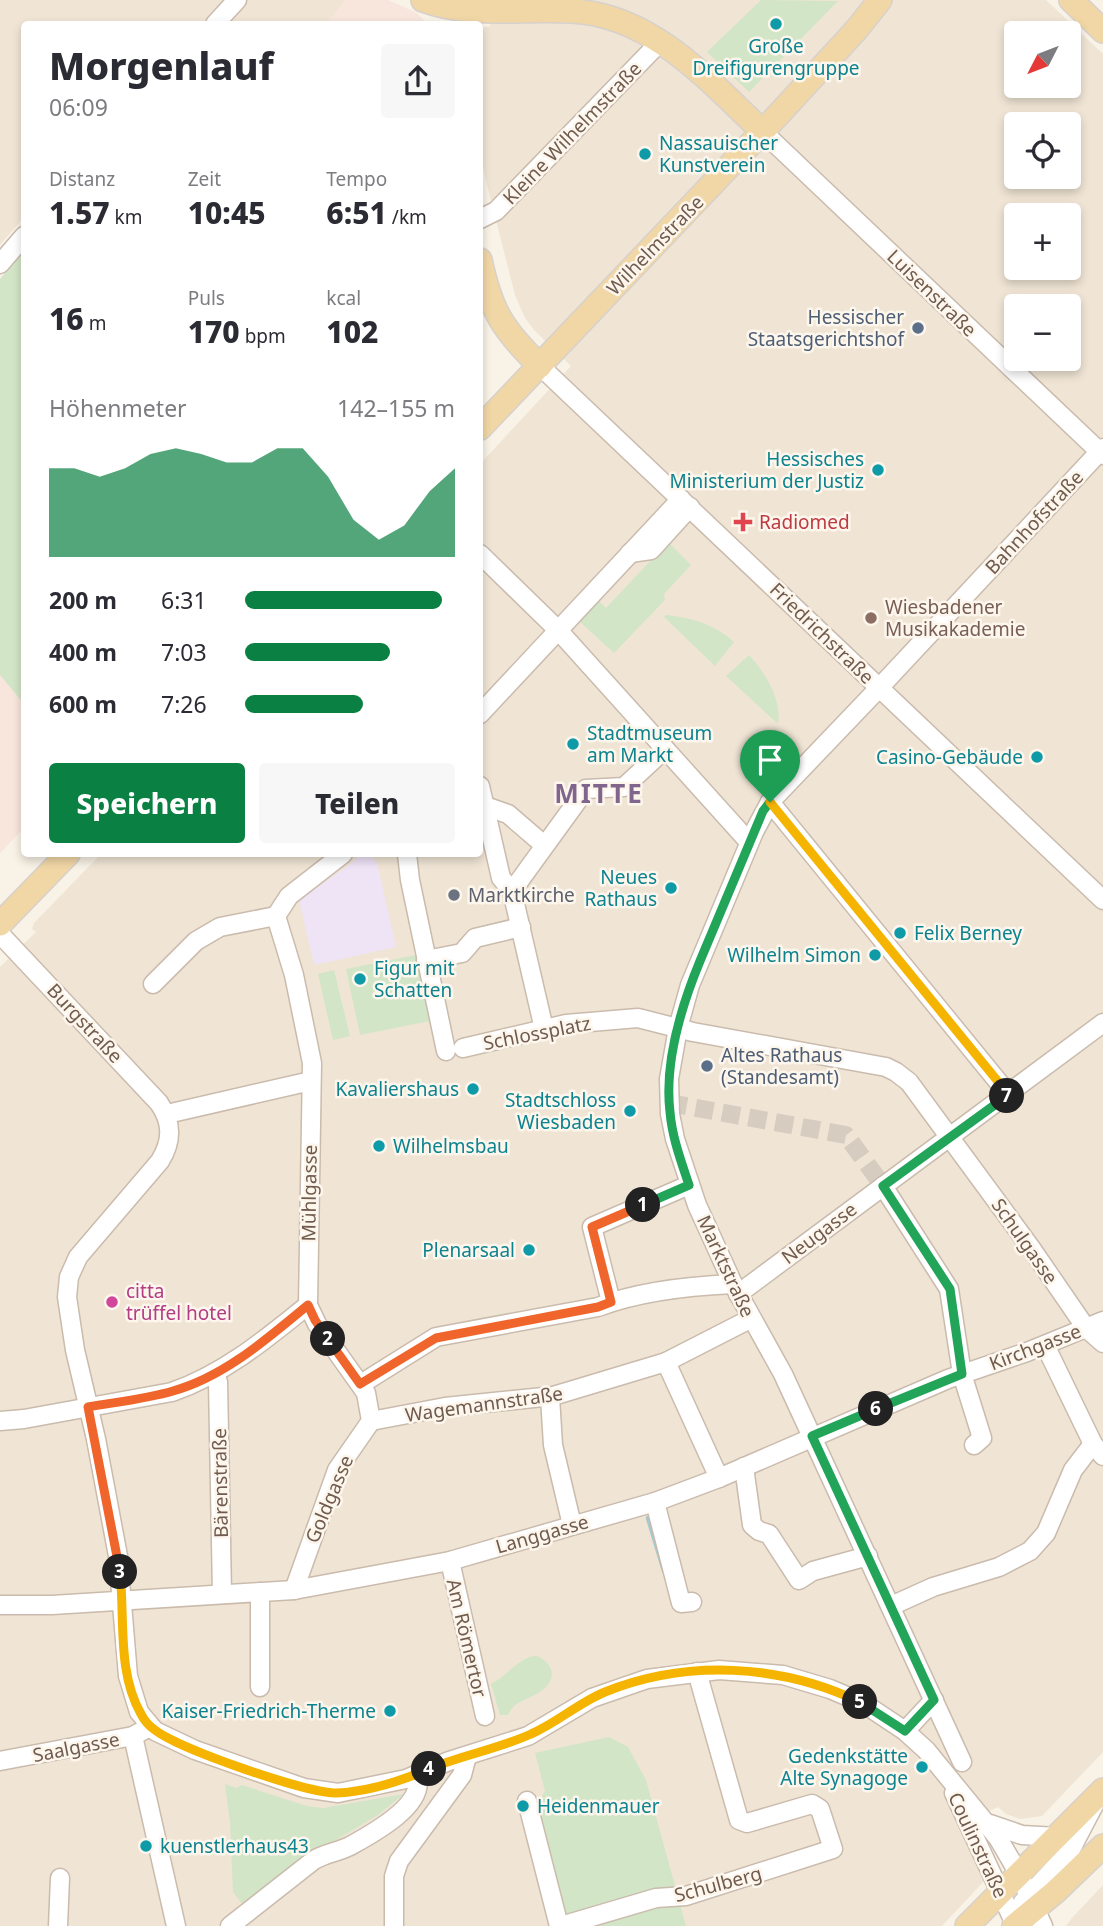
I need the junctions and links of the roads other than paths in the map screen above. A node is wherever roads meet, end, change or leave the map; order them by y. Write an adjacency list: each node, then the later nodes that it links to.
1 (237, 0): 7 (street)
2 (423, 0): 6 (main road)
3 (880, 0): 8 (main road, Wilhelmstraße)
4 (889, 0): 8 (main road, Wilhelmstraße)
5 (1070, 0): 9 (main road)
6 (458, 11): 10 (main road)
7 (218, 21)
8 (857, 29): 11 (main road, Wilhelmstraße)
9 (1103, 30)
10 (660, 42): 11 (main road); 12 (street, Kleine Wilhelmstraße)
11 (762, 131): 16 (main road, Wilhelmstraße); 18 (street, Luisenstraße)
12 (483, 218)
13 (21, 240): 14 (street)
14 (0, 264)
15 (483, 272): 16 (main road)
16 (540, 366): 17 (main road, Wilhelmstraße); 19 (street, Friedrichstraße)
17 (483, 425)
18 (1102, 452): 22 (street, Bahnhofstraße)
19 (686, 503): 21 (street); 22 (street, Friedrichstraße)
20 (483, 557): 21 (street)
21 (558, 631): 23 (street); 24 (street)
22 (879, 688): 26 (street, Marktstraße); 34 (street, Friedrichstraße)
23 (483, 711)
24 (665, 749): 28 (street); 29 (street)
25 (483, 798): 27 (street)
26 (770, 802): 28 (street, Marktstraße); 45 (street)
27 (485, 806): 29 (street); 33 (street)
28 (749, 842): 43 (street, Marktstraße)
29 (544, 845): 33 (street)
30 (65, 857): 36 (main road)
31 (339, 857): 35 (street)
32 (407, 857): 39 (street)
33 (512, 891): 37 (street)
34 (1103, 900)
35 (276, 916): 40 (street); 44 (street)
36 (0, 924)
37 (521, 927): 39 (street); 42 (street)
38 (0, 934): 46 (street, Burgstraße)
39 (426, 961): 42 (street, Schlossplatz)
40 (153, 984)
41 (1103, 1023): 45 (street, Neugasse)
42 (544, 1029): 43 (street, Schlossplatz)
43 (686, 1030): 47 (street, Schlossplatz); 48 (street, Marktstraße)
44 (311, 1081): 46 (street); 52 (street, Mühlgasse)
45 (1009, 1095): 47 (street, Neugasse)
46 (167, 1114): 63 (street)
47 (949, 1137): 49 (street, Neugasse); 55 (street, Schulgasse)
48 (689, 1185): 50 (street, Marktstraße); 51 (street)
49 (883, 1186): 50 (street, Neugasse); 60 (street)
50 (735, 1289): 51 (street); 53 (street, Marktstraße)
51 (611, 1302): 61 (street)
52 (308, 1305): 59 (street); 61 (street)
53 (750, 1319): 58 (street, Wagemannstraße); 66 (street, Marktstraße)
54 (1103, 1321): 55 (street, Kirchgasse)
55 (1086, 1328): 56 (street, Schulgasse); 57 (street, Kirchgasse)
56 (1103, 1343)
57 (1045, 1345): 60 (street, Kirchgasse); 68 (street)
58 (666, 1362): 62 (street, Wagemannstraße); 70 (street)
59 (215, 1373): 63 (street); 77 (street, Bärenstraße)
60 (965, 1382): 66 (street, Kirchgasse); 67 (street)
61 (360, 1384): 65 (street)
62 (550, 1397): 65 (street, Wagemannstraße); 72 (street)
63 (88, 1407): 64 (street); 78 (street)
64 (0, 1421)
65 (371, 1421): 75 (street, Goldgasse)
66 (812, 1436): 69 (street, Langgasse); 73 (street, Marktstraße)
67 (974, 1445)
68 (1098, 1450): 81 (street)
69 (744, 1466): 70 (street, Langgasse); 73 (street)
70 (719, 1478): 71 (street, Langgasse)
71 (655, 1502): 72 (street, Langgasse); 79 (street)
72 (572, 1525): 74 (street, Langgasse)
73 (867, 1556): 81 (street, Marktstraße)
74 (450, 1561): 75 (street, Langgasse); 85 (street, Am Römertor)
75 (294, 1590): 76 (street, Langgasse)
76 (260, 1592): 77 (street, Langgasse); 83 (street)
77 (222, 1594): 78 (street, Langgasse)
78 (122, 1600): 80 (street, Langgasse); 86 (street)
79 (692, 1602)
80 (7, 1605)
81 (891, 1606): 84 (street, Marktstraße)
82 (697, 1672): 87 (street, Coulinstraße); 89 (street, Coulinstraße); 106 (street, Schulberg)
83 (260, 1687)
84 (934, 1700): 87 (street); 91 (street, Marktstraße)
85 (485, 1716)
86 (149, 1726): 88 (street, Saalgasse); 93 (street, Coulinstraße)
87 (905, 1731): 92 (street, Coulinstraße)
88 (134, 1735): 90 (street, Saalgasse); 103 (street)
89 (467, 1756): 93 (street, Coulinstraße); 105 (street)
90 (0, 1761)
91 (962, 1762)
92 (940, 1765): 96 (street, Coulinstraße); 100 (street, Coulinstraße)
93 (416, 1775): 104 (street)
94 (1102, 1791): 97 (main road); 101 (street)
95 (527, 1801): 106 (street, Schulberg)
96 (989, 1824): 97 (street); 101 (street, Coulinstraße)
97 (1058, 1837): 101 (main road)
98 (1103, 1846): 101 (main road)
99 (60, 1878): 102 (street)
100 (1000, 1892): 101 (main road); 107 (main road); 108 (street, Coulinstraße)
101 (1032, 1901): 108 (main road)
102 (58, 1926)
103 (176, 1926)
104 (230, 1926)
105 (394, 1926)
106 (560, 1926)
107 (967, 1926)
108 (1015, 1926)

